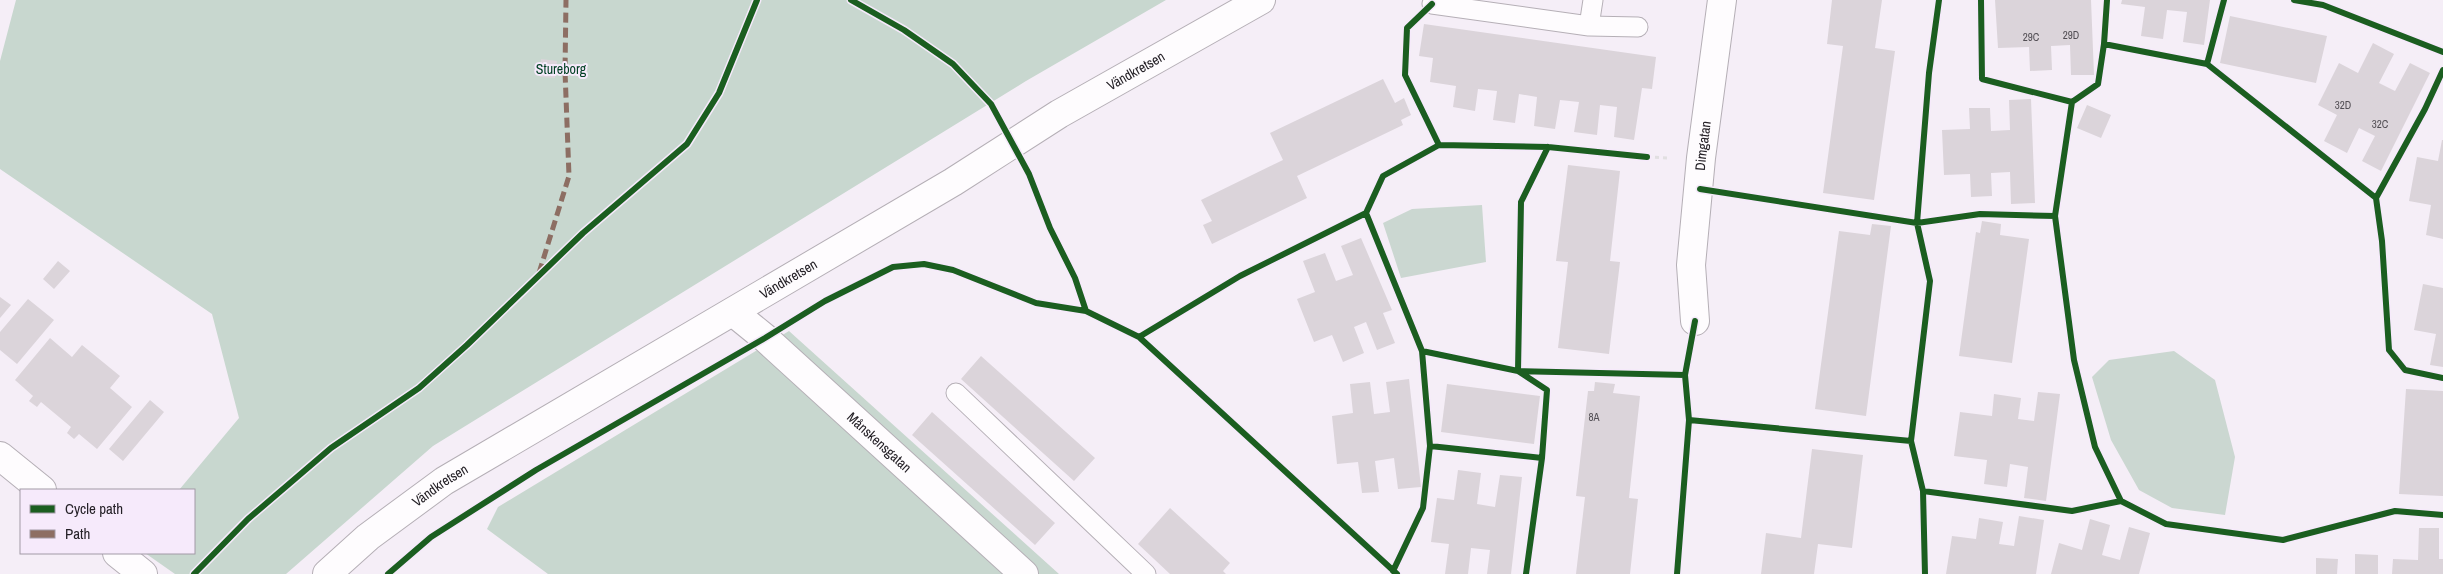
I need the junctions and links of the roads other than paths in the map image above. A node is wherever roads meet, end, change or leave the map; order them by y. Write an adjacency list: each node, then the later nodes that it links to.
1 (1261, 0): 7 (street, Vändkretsen)
2 (1593, 0): 5 (lane)
3 (1722, 0): 8 (street, Dimgatan)
4 (1432, 4): 5 (lane)
5 (1589, 26): 6 (lane)
6 (1638, 27)
7 (733, 312): 14 (street, Vändkretsen); 15 (street, Månskensgatan)
8 (1695, 321)
9 (956, 393): 16 (lane)
10 (0, 456): 11 (street)
11 (41, 489)
12 (118, 554): 13 (street)
13 (143, 574)
14 (327, 574)
15 (1024, 574)
16 (1146, 574)

